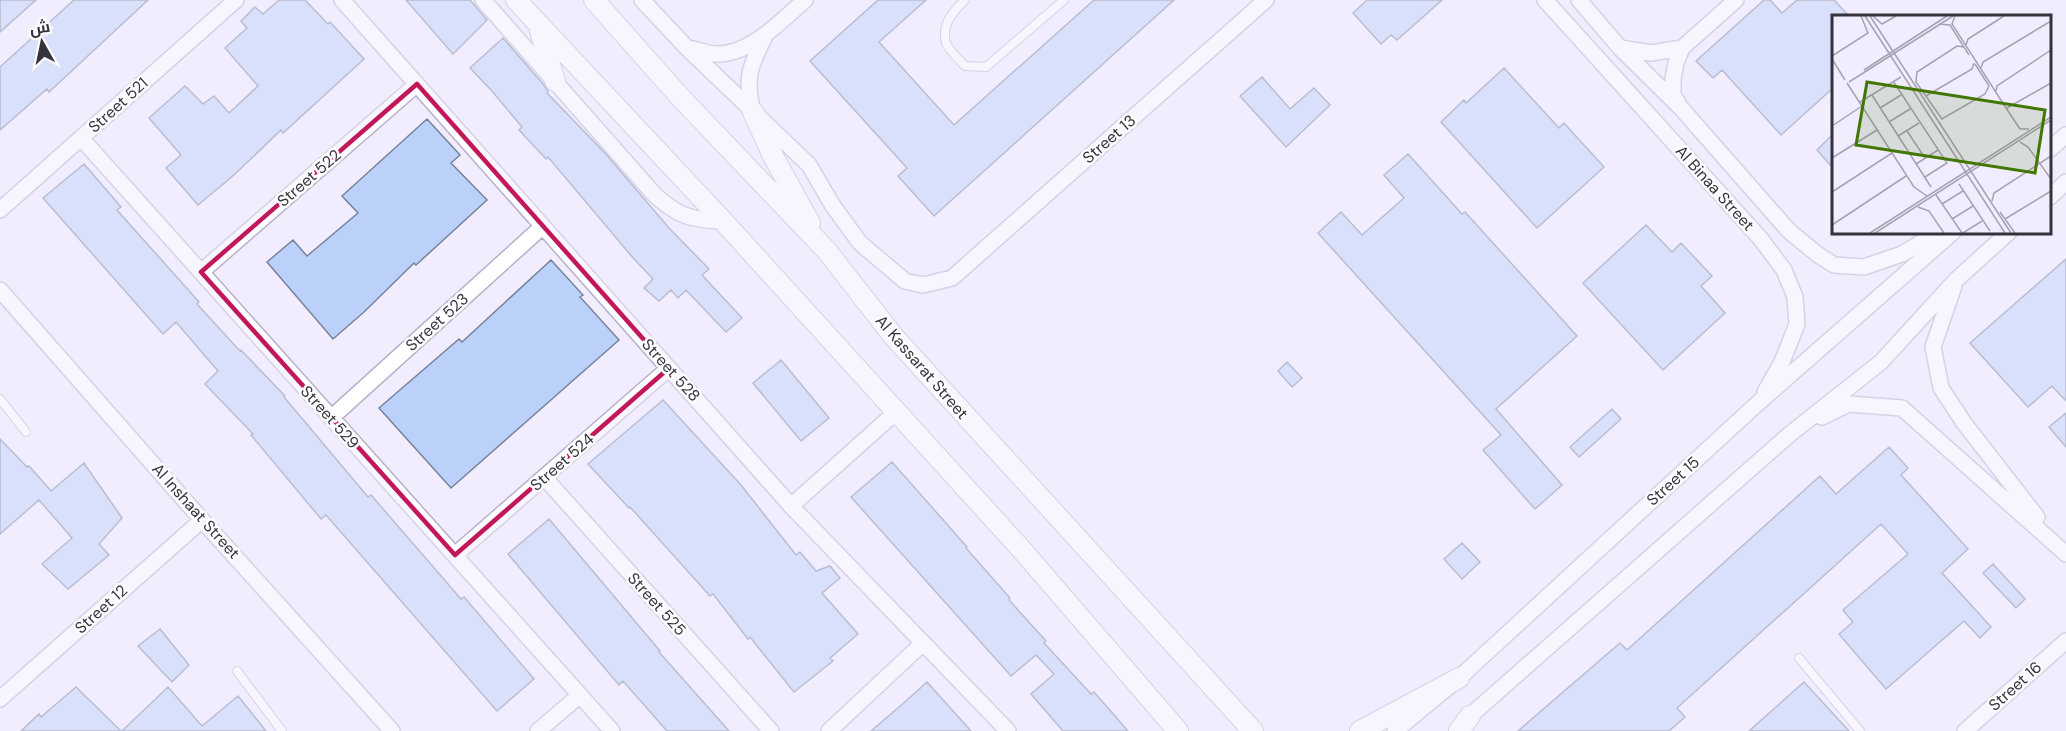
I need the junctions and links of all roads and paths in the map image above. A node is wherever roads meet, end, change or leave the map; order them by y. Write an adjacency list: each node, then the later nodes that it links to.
1 (236, 0): 24 (street, Street 521)
2 (342, 0): 20 (street, Street 528)
3 (483, 0): 19 (street)
4 (516, 0): 14 (street)
5 (594, 0): 34 (street, Al Kassarat Street)
6 (642, 0): 16 (street)
7 (805, 0): 15 (street)
8 (965, 0): 9 (lane)
9 (1064, 0)
10 (1266, 0): 22 (street, Street 13)
11 (1545, 0): 40 (street, Al Binaa Street)
12 (1579, 0): 17 (street, Al Binaa Street)
13 (1736, 0): 18 (street)
14 (539, 25): 19 (street); 29 (street)
15 (764, 38): 16 (street); 22 (street)
16 (687, 48): 22 (street)
17 (1620, 48): 18 (street); 21 (street, Al Binaa Street)
18 (1682, 48): 21 (street)
19 (555, 81): 29 (street)
20 (417, 84): 30 (street, Street 528); 35 (street, Street 522)
21 (1681, 108): 31 (street, Al Binaa Street)
22 (753, 112): 34 (street)
23 (2066, 135): 25 (street)
24 (81, 138): 28 (street, Street 521); 35 (street, Street 529)
25 (2051, 147)
26 (2066, 182): 27 (street)
27 (2051, 195)
28 (3, 203)
29 (723, 221): 41 (street)
30 (543, 226): 38 (street, Street 528); 42 (street, Street 523)
31 (1936, 234)
32 (1951, 234): 40 (street, Street 15)
33 (2007, 234): 36 (street)
34 (826, 251): 59 (street, Al Kassarat Street)
35 (201, 272): 42 (street, Street 529)
36 (1956, 280): 44 (street); 48 (street)
37 (0, 290): 47 (street, Al Inshaat Street)
38 (669, 368): 45 (street, Street 524); 46 (street, Street 528)
39 (0, 399): 43 (lane)
40 (1758, 403): 55 (street, Street 15)
41 (896, 412): 46 (street); 53 (street)
42 (331, 418): 49 (street, Street 529)
43 (26, 432)
44 (1790, 434): 48 (street); 58 (street)
45 (544, 477): 49 (street, Street 524); 64 (street, Street 525)
46 (791, 506): 51 (street, Street 528)
47 (202, 520): 57 (street, Street 12); 61 (street, Al Inshaat Street)
48 (2063, 551)
49 (455, 555): 56 (street, Street 529)
50 (2066, 640): 73 (street, Street 16)
51 (923, 643): 65 (street); 66 (street, Street 528)
52 (1798, 658): 72 (lane)
53 (1118, 662): 67 (street); 68 (street)
54 (237, 671): 60 (lane)
55 (1459, 678): 69 (street); 70 (street, Street 15)
56 (580, 695): 62 (street); 63 (street, Street 529)
57 (0, 699)
58 (1465, 724): 71 (street)
59 (1255, 729)
60 (282, 731)
61 (392, 731)
62 (538, 731)
63 (612, 731)
64 (771, 731)
65 (829, 731)
66 (1008, 731)
67 (1159, 731)
68 (1178, 731)
69 (1360, 731)
70 (1395, 731)
71 (1454, 731)
72 (1860, 731)
73 (1965, 731)

